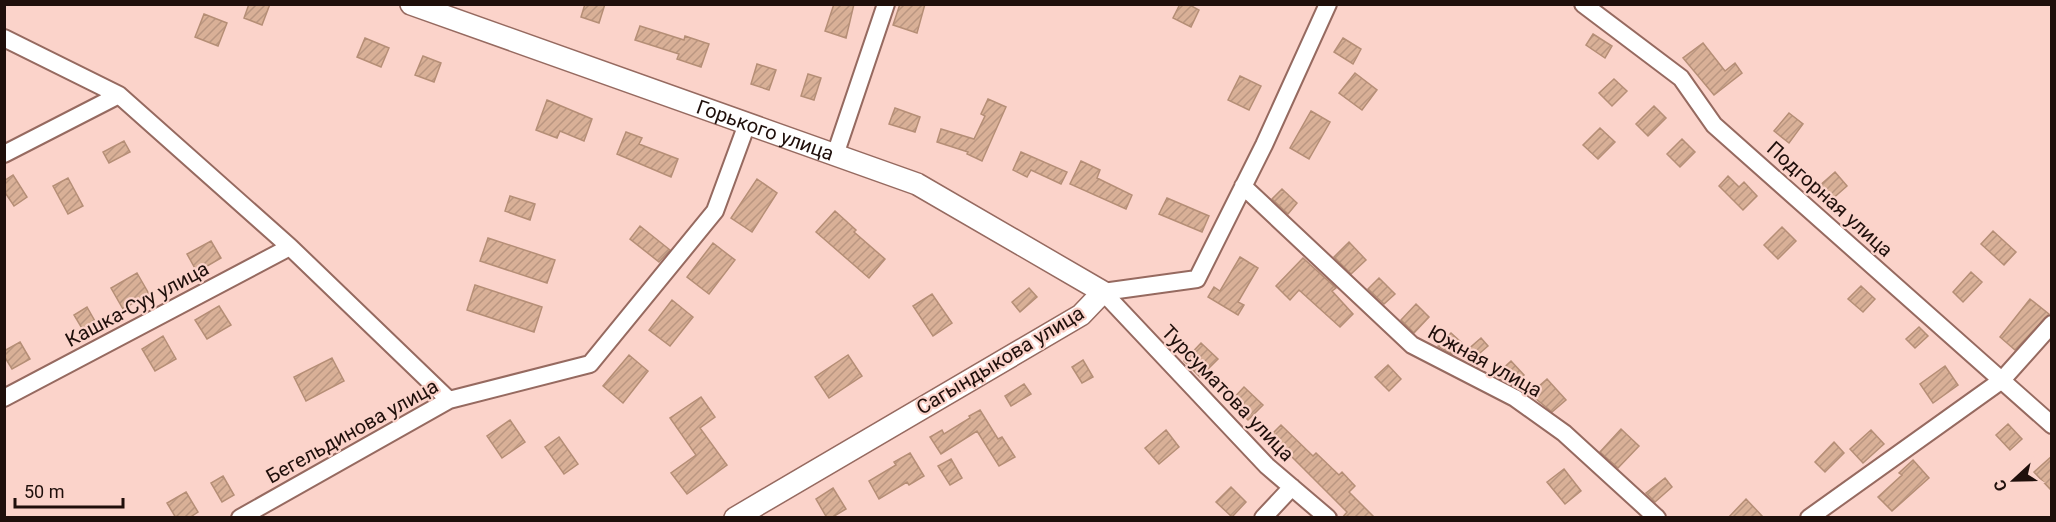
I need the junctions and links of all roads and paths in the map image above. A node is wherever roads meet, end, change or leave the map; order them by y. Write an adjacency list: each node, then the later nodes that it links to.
1 (411, 4): 5 (street, Горького улица)
2 (886, 4): 10 (street)
3 (1328, 4): 11 (street, Сагындыкова улица)
4 (1584, 4): 15 (street, Подгорная улица)
5 (436, 9): 8 (street, Горького улица)
6 (4, 38): 7 (street)
7 (118, 95): 9 (street); 12 (street)
8 (747, 124): 10 (street, Горького улица); 17 (street, Бегельдинова улица)
9 (4, 154)
10 (835, 155): 13 (street, Горького улица)
11 (1243, 186): 13 (street, Сагындыкова улица); 24 (street, Южная улица)
12 (290, 247): 16 (street, Кашка-Суу улица); 17 (street)
13 (1103, 292): 19 (street, Турсуматова улица); 21 (street, Сагындыкова улица)
14 (2052, 324): 15 (street)
15 (2002, 380): 18 (street, Подгорная улица); 25 (street)
16 (4, 398)
17 (449, 400): 20 (street, Бегельдинова улица)
18 (2052, 425)
19 (1292, 487): 22 (street); 23 (street, Турсуматова улица)
20 (240, 518)
21 (735, 518)
22 (1263, 518)
23 (1328, 518)
24 (1657, 518)
25 (1809, 518)

